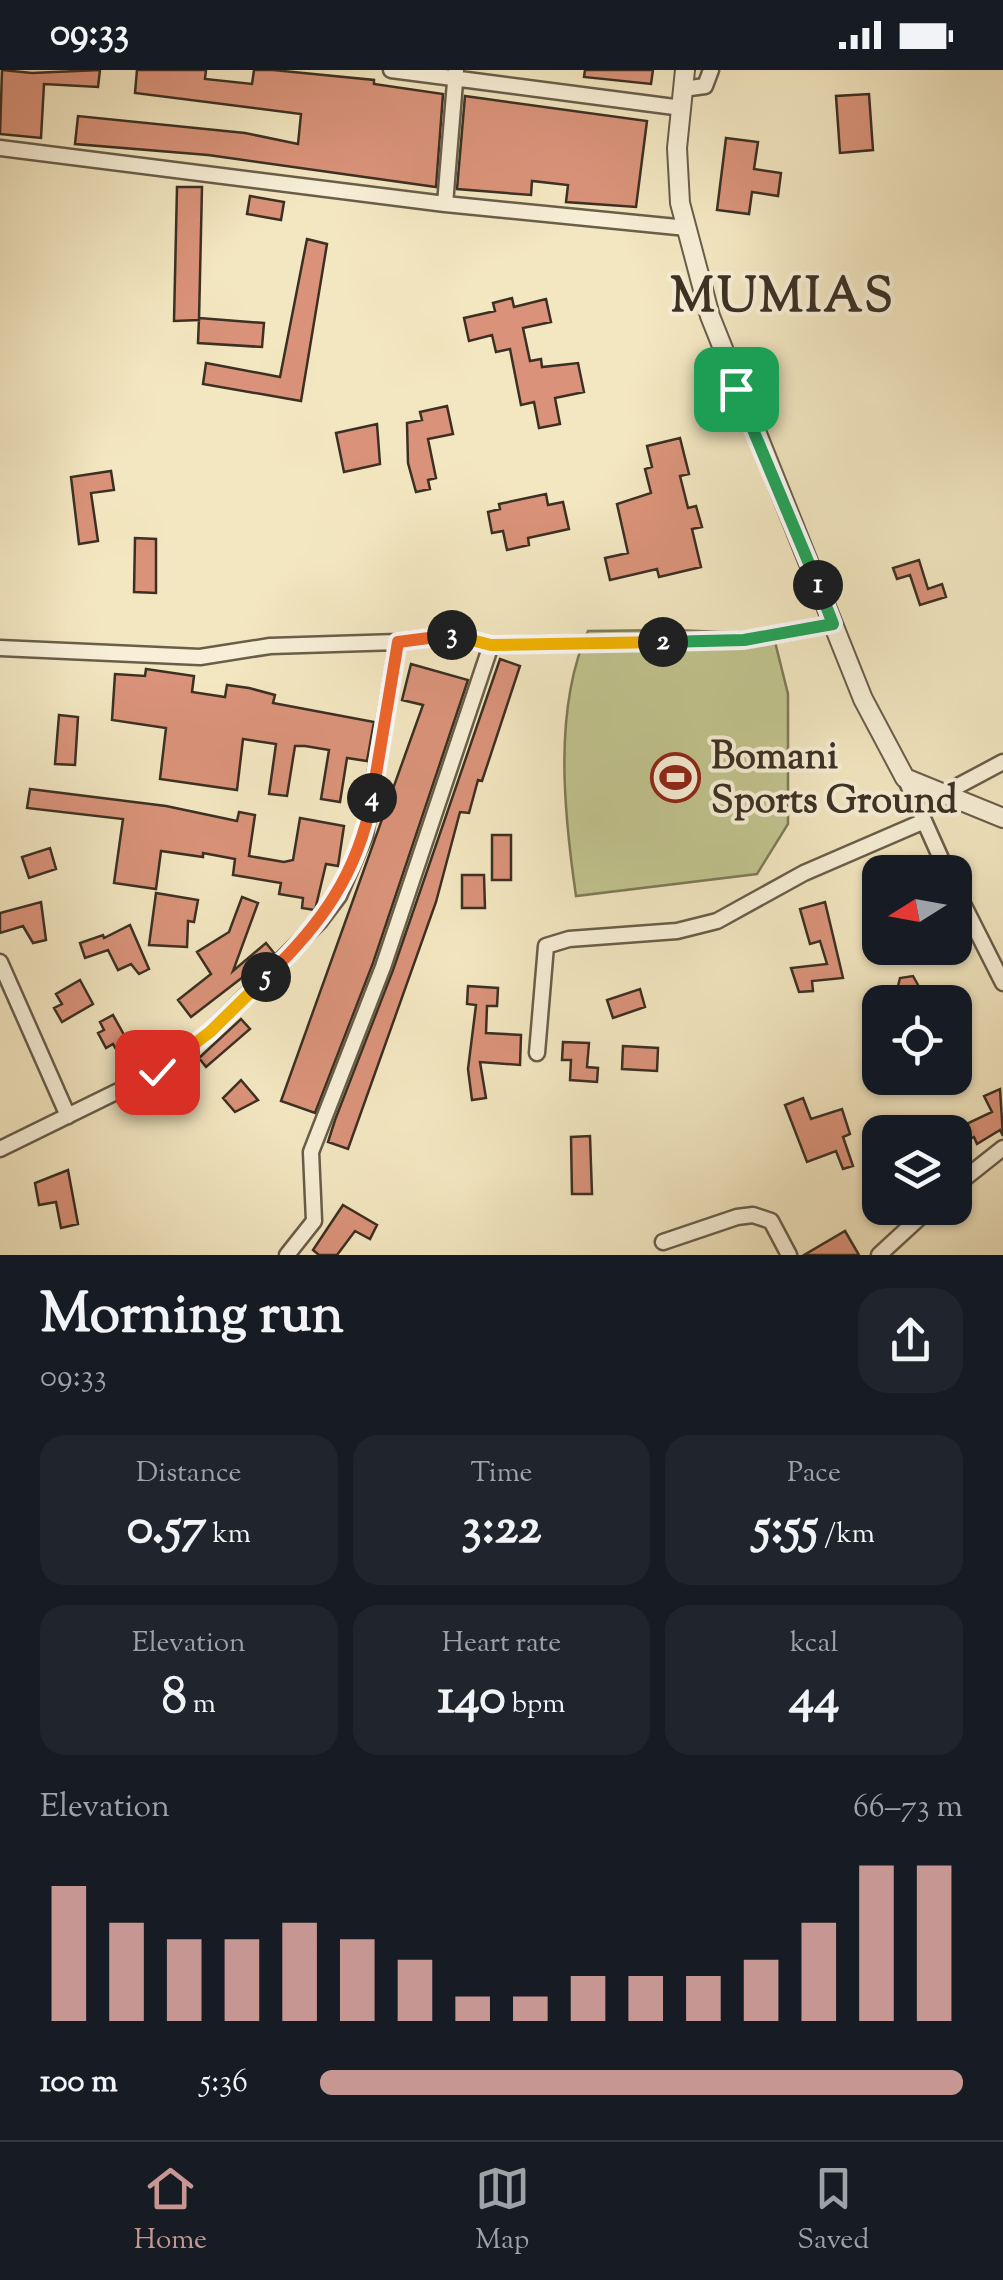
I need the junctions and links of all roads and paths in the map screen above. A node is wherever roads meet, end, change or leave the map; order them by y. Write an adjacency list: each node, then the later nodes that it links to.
1 (391, 70): 3 (street)
2 (711, 70): 4 (street)
3 (456, 74): 4 (street); 6 (street)
4 (683, 89): 7 (street)
5 (0, 148): 6 (street)
6 (445, 204): 7 (street)
7 (687, 228): 8 (street)
8 (833, 624): 10 (street); 13 (street)
9 (398, 642): 10 (street); 11 (street); 22 (street)
10 (491, 645): 28 (street)
11 (0, 648)
12 (1003, 762): 14 (street)
13 (906, 778): 14 (street); 16 (street)
14 (940, 794): 15 (street)
15 (1003, 818)
16 (922, 822): 17 (street); 21 (street)
17 (938, 855)
18 (972, 922): 20 (street)
19 (0, 962): 22 (street)
20 (1003, 984)
21 (538, 1053)
22 (68, 1116): 24 (street)
23 (1003, 1148): 25 (street)
24 (0, 1149)
25 (972, 1173)
26 (912, 1225): 30 (street)
27 (663, 1242): 29 (street)
28 (287, 1255)
29 (789, 1255)
30 (879, 1255)

